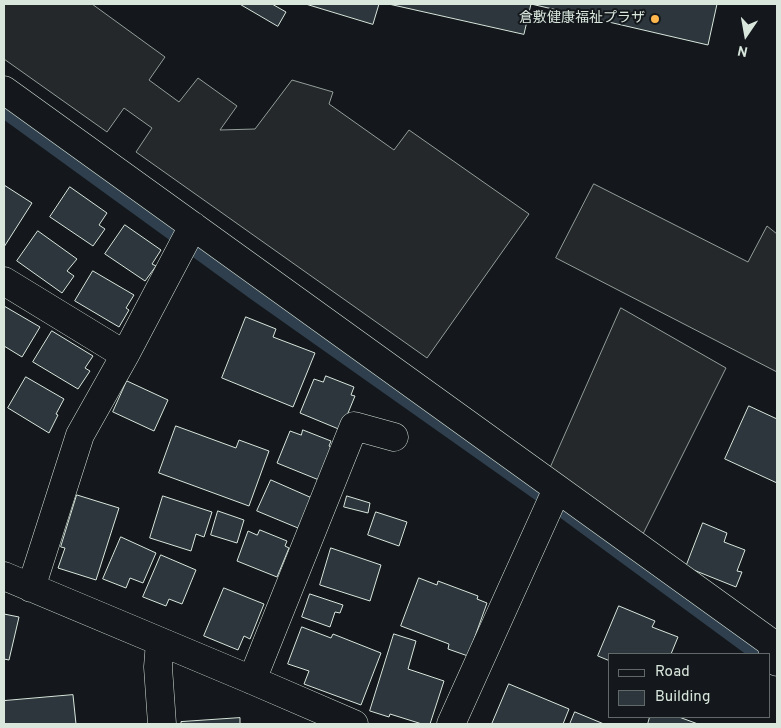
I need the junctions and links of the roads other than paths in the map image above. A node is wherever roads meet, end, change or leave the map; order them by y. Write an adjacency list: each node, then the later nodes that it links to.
1 (4, 90): 2 (street)
2 (187, 237): 4 (street); 6 (street)
3 (4, 281): 4 (street)
4 (125, 354): 8 (street)
5 (394, 437): 11 (street)
6 (553, 499): 10 (street); 14 (street)
7 (4, 576): 8 (street)
8 (32, 588): 9 (street)
9 (160, 642): 11 (street); 12 (street)
10 (777, 662)
11 (252, 680): 13 (street)
12 (162, 724)
13 (354, 724)
14 (451, 724)

